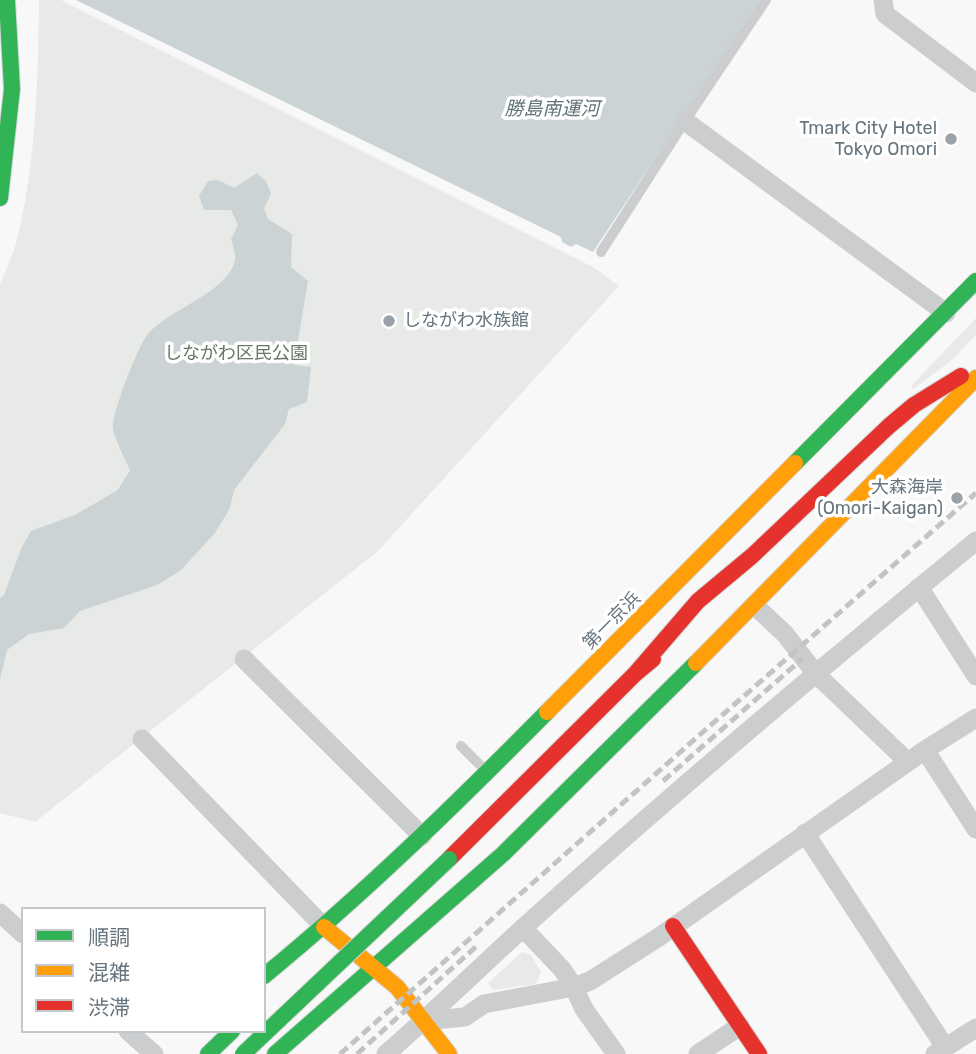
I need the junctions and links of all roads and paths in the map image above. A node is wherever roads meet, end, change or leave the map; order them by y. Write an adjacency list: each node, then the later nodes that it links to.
1 (766, 0): 5 (lane)
2 (883, 0): 4 (street)
3 (7, 4): 6 (main road)
4 (976, 83)
5 (685, 121): 7 (lane); 10 (street)
6 (0, 198)
7 (601, 252)
8 (976, 281): 10 (main road, 第一京浜)
9 (976, 298): 10 (main road)
10 (952, 307): 24 (main road, 第一京浜)
11 (976, 368): 40 (main road, bridge)
12 (976, 378): 15 (main road)
13 (976, 541): 14 (street)
14 (919, 587): 17 (street); 18 (street)
15 (754, 605): 17 (street); 34 (main road)
16 (244, 659): 27 (street)
17 (817, 674): 23 (street); 31 (street)
18 (976, 676)
19 (976, 718): 22 (street)
20 (142, 739): 30 (street)
21 (461, 746): 24 (lane)
22 (925, 750): 23 (street); 25 (street)
23 (908, 762): 26 (street)
24 (488, 772): 27 (main road, 第一京浜)
25 (976, 830)
26 (805, 832): 29 (street); 44 (street)
27 (422, 836): 30 (main road, 第一京浜)
28 (0, 913): 32 (street)
29 (673, 926): 36 (street); 38 (main road)
30 (324, 927): 34 (main road); 35 (main road, 第一京浜)
31 (523, 928): 36 (street); 37 (street)
32 (21, 932)
33 (317, 963): 34 (main road)
34 (375, 967): 37 (main road); 48 (main road)
35 (266, 974)
36 (574, 987): 37 (street); 51 (street)
37 (424, 1021): 49 (street); 50 (main road)
38 (740, 1026): 52 (street); 53 (main road)
39 (976, 1028): 44 (street)
40 (266, 1032)
41 (130, 1033): 45 (street)
42 (230, 1033): 46 (main road)
43 (265, 1033): 47 (main road, bridge)
44 (941, 1052)
45 (153, 1054)
46 (208, 1054)
47 (243, 1054)
48 (275, 1054)
49 (386, 1054)
50 (449, 1054)
51 (616, 1054)
52 (698, 1054)
53 (759, 1054)

